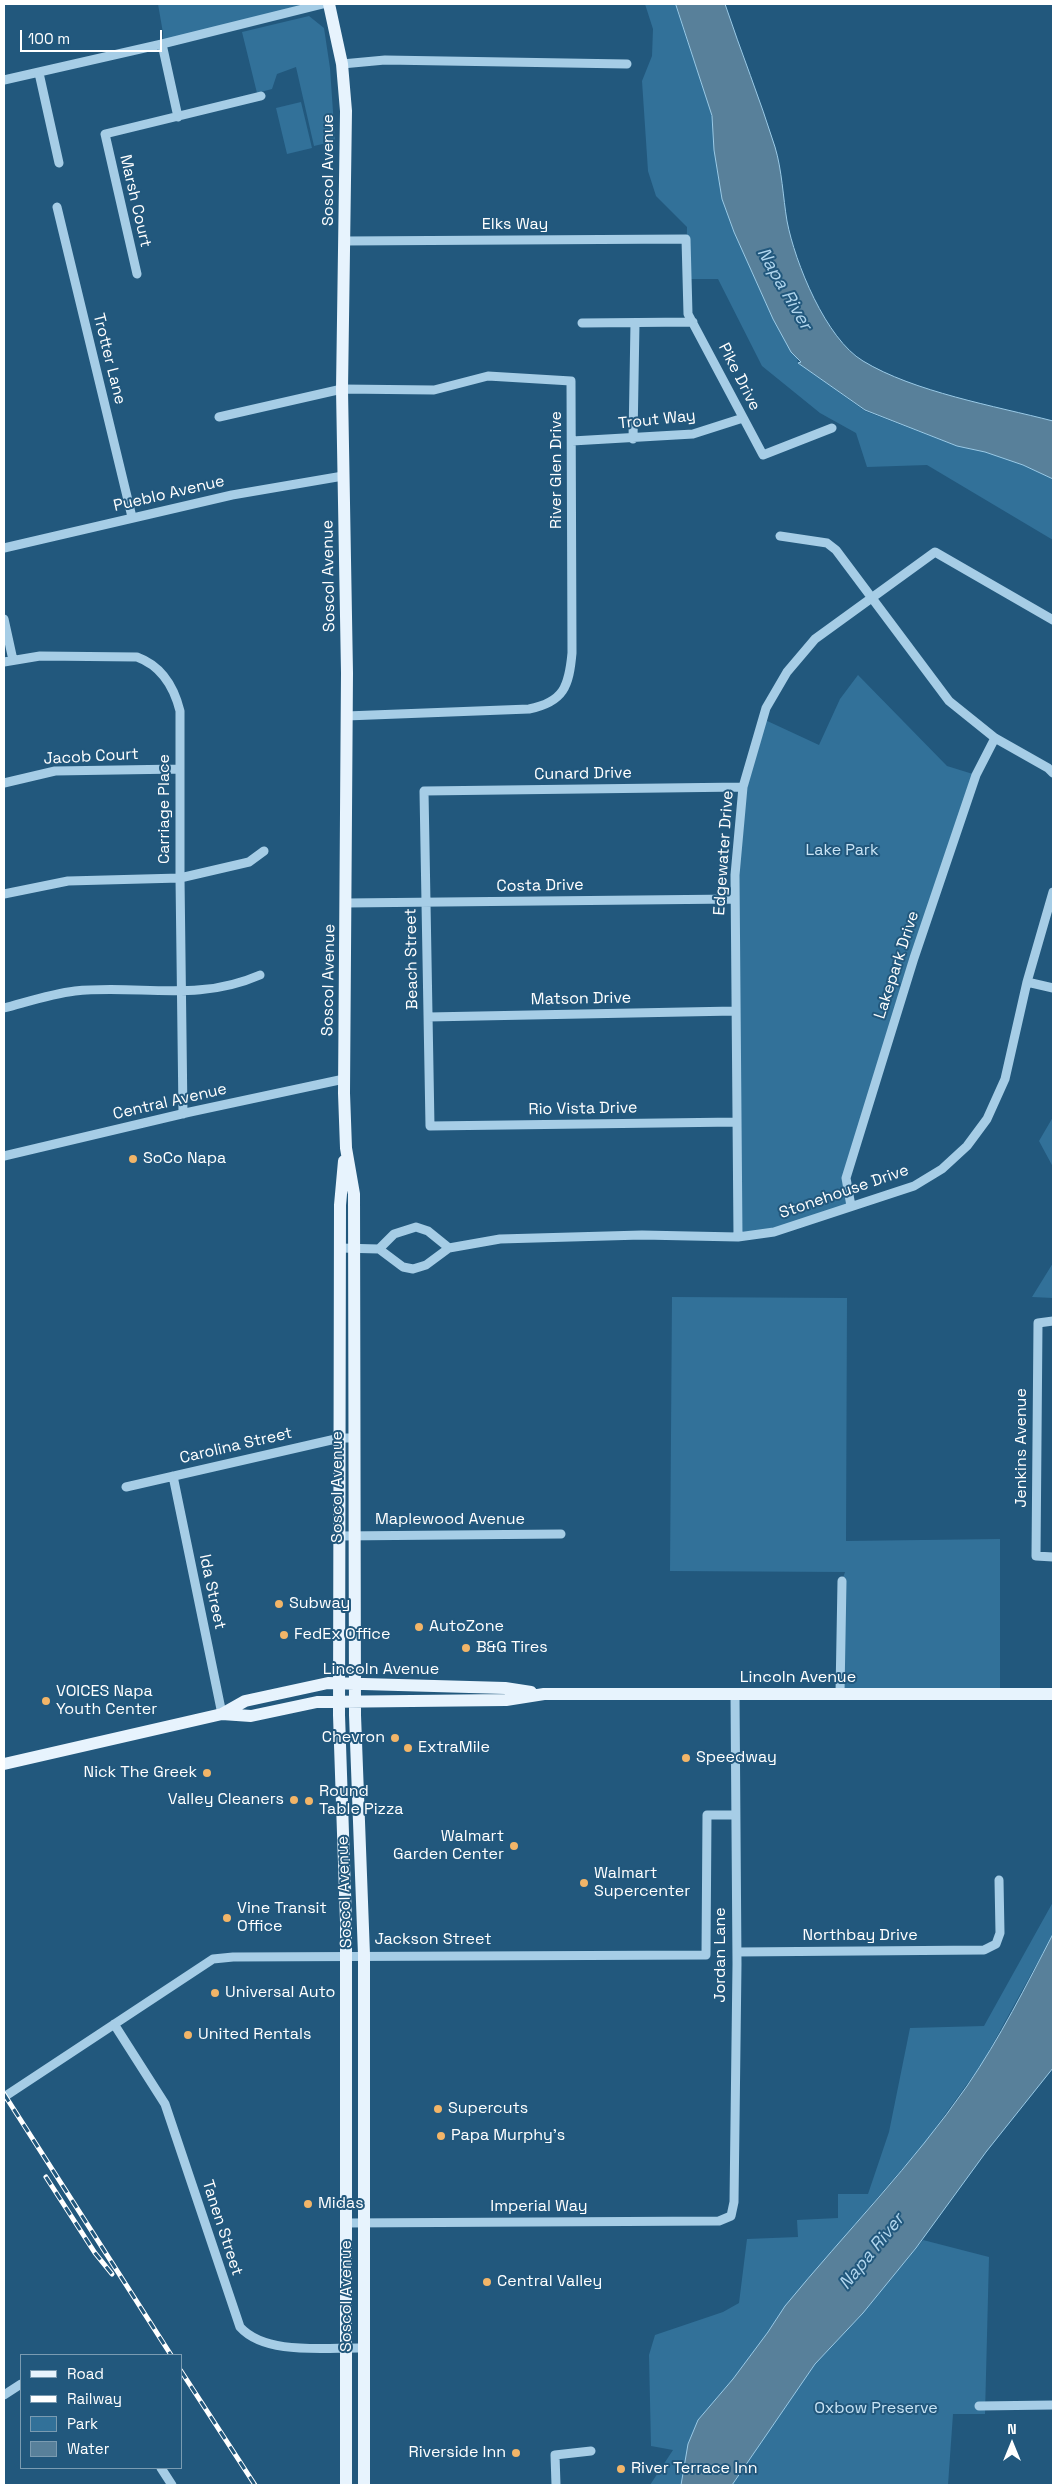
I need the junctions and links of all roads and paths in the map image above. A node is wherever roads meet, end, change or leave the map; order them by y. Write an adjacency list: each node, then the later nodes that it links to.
1 (323, 4): 3 (street)
2 (328, 4): 4 (main road, Soscol Avenue)
3 (162, 44): 6 (street); 9 (street)
4 (342, 64): 5 (street); 13 (main road, Soscol Avenue)
5 (627, 64)
6 (39, 73): 7 (street); 10 (street)
7 (4, 80)
8 (261, 96): 9 (street)
9 (178, 116): 14 (street, Marsh Court)
10 (59, 163)
11 (57, 207): 25 (street, Trotter Lane)
12 (686, 239): 13 (street, Elks Way); 16 (street, Pike Drive)
13 (345, 240): 18 (main road, Soscol Avenue)
14 (137, 274)
15 (635, 322): 16 (street); 17 (street); 22 (street)
16 (693, 322): 20 (street, Pike Drive)
17 (582, 323)
18 (342, 389): 19 (street, River Glen Drive); 23 (street, River Glen Drive); 24 (main road, Soscol Avenue)
19 (219, 417)
20 (743, 418): 21 (street, Pike Drive); 22 (street, Trout Way)
21 (832, 428)
22 (633, 439): 23 (street, Trout Way)
23 (572, 441): 32 (street, River Glen Drive)
24 (343, 476): 25 (street, Pueblo Avenue); 32 (main road, Soscol Avenue)
25 (132, 517): 27 (street, Pueblo Avenue)
26 (780, 536): 28 (street)
27 (4, 548)
28 (872, 598): 30 (street, Edgewater Drive); 33 (street); 37 (street, Edgewater Drive)
29 (4, 619): 31 (street)
30 (1053, 620)
31 (8, 661): 34 (street, Carriage Place)
32 (346, 716): 45 (main road, Soscol Avenue)
33 (995, 738): 35 (street); 59 (street, Lakepark Drive)
34 (180, 769): 36 (street, Jacob Court); 40 (street, Carriage Place)
35 (1053, 773)
36 (4, 783)
37 (742, 787): 38 (street, Cunard Drive); 43 (street, Edgewater Drive)
38 (424, 791): 44 (street, Beach Street)
39 (264, 851): 40 (street)
40 (180, 878): 42 (street); 49 (street, Carriage Place)
41 (1053, 892): 47 (street, Stonehouse Drive)
42 (4, 894)
43 (735, 899): 44 (street, Costa Drive); 51 (street, Edgewater Drive)
44 (426, 902): 45 (street, Costa Drive); 52 (street, Beach Street)
45 (346, 903): 53 (main road, Soscol Avenue)
46 (260, 975): 49 (street)
47 (1027, 982): 48 (street); 59 (street, Stonehouse Drive)
48 (1053, 988)
49 (181, 992): 50 (street); 54 (street, Carriage Place)
50 (4, 1008)
51 (735, 1011): 52 (street, Matson Drive); 55 (street, Edgewater Drive)
52 (428, 1017): 56 (street, Beach Street)
53 (344, 1079): 54 (street, Central Avenue); 57 (main road, Soscol Avenue)
54 (183, 1114): 58 (street, Central Avenue)
55 (737, 1122): 56 (street, Rio Vista Drive); 60 (street, Edgewater Drive)
56 (430, 1126)
57 (346, 1148): 61 (main road, Soscol Avenue); 63 (main road, Soscol Avenue)
58 (4, 1156)
59 (851, 1206): 60 (street, Stonehouse Drive)
60 (738, 1236): 62 (street, Stonehouse Drive)
61 (340, 1248): 63 (street); 66 (main road, Soscol Avenue)
62 (449, 1248): 64 (street, Stonehouse Drive); 64 (street)
63 (354, 1249): 64 (street); 67 (main road, Soscol Avenue)
64 (379, 1249)
65 (1053, 1321): 73 (street, Jenkins Avenue)
66 (340, 1438): 67 (street, Carolina Street); 68 (street, Carolina Street); 72 (main road, Soscol Avenue)
67 (354, 1438): 71 (main road, Soscol Avenue)
68 (173, 1476): 69 (street, Carolina Street); 83 (street, Ida Street)
69 (126, 1486)
70 (561, 1534): 71 (street, Maplewood Avenue)
71 (354, 1535): 72 (street, Maplewood Avenue); 76 (main road, Soscol Avenue)
72 (340, 1536): 75 (main road, Soscol Avenue)
73 (1053, 1557)
74 (842, 1581): 77 (street)
75 (339, 1683): 76 (main road, Lincoln Avenue); 81 (main road, Soscol Avenue); 83 (main road, Lincoln Avenue)
76 (355, 1683): 78 (main road, Lincoln Avenue); 82 (main road, Soscol Avenue)
77 (840, 1693): 79 (main road, Lincoln Avenue); 80 (main road, Lincoln Avenue)
78 (544, 1694): 79 (main road, Lincoln Avenue); 82 (main road, Lincoln Avenue)
79 (735, 1694): 85 (street, Jordan Lane)
80 (1053, 1694)
81 (339, 1701): 82 (main road, Lincoln Avenue); 83 (main road, Lincoln Avenue); 88 (main road, Soscol Avenue)
82 (355, 1701): 89 (main road, Soscol Avenue)
83 (222, 1714): 84 (main road, Lincoln Avenue)
84 (4, 1764)
85 (736, 1815): 87 (street, Jordan Lane); 89 (street, Jackson Street)
86 (999, 1880): 87 (street, Northbay Drive)
87 (737, 1952): 92 (street, Jordan Lane)
88 (346, 1955): 89 (street, Jackson Street); 90 (street, Jackson Street); 93 (main road, Soscol Avenue)
89 (364, 1955): 94 (main road, Soscol Avenue)
90 (114, 2024): 91 (street, Jackson Street); 95 (street, Tanen Street)
91 (4, 2097)
92 (731, 2216): 94 (street, Imperial Way)
93 (346, 2223): 94 (street, Imperial Way); 95 (main road, Soscol Avenue)
94 (364, 2223): 96 (main road, Soscol Avenue)
95 (346, 2348): 96 (street, Tanen Street); 104 (main road, Soscol Avenue)
96 (364, 2348): 105 (main road, Soscol Avenue)
97 (20, 2385): 98 (street)
98 (4, 2396)
99 (1053, 2405): 100 (street)
100 (978, 2406)
101 (591, 2451): 106 (street)
102 (161, 2469): 103 (street)
103 (172, 2485)
104 (346, 2485)
105 (364, 2485)
106 (556, 2485)

